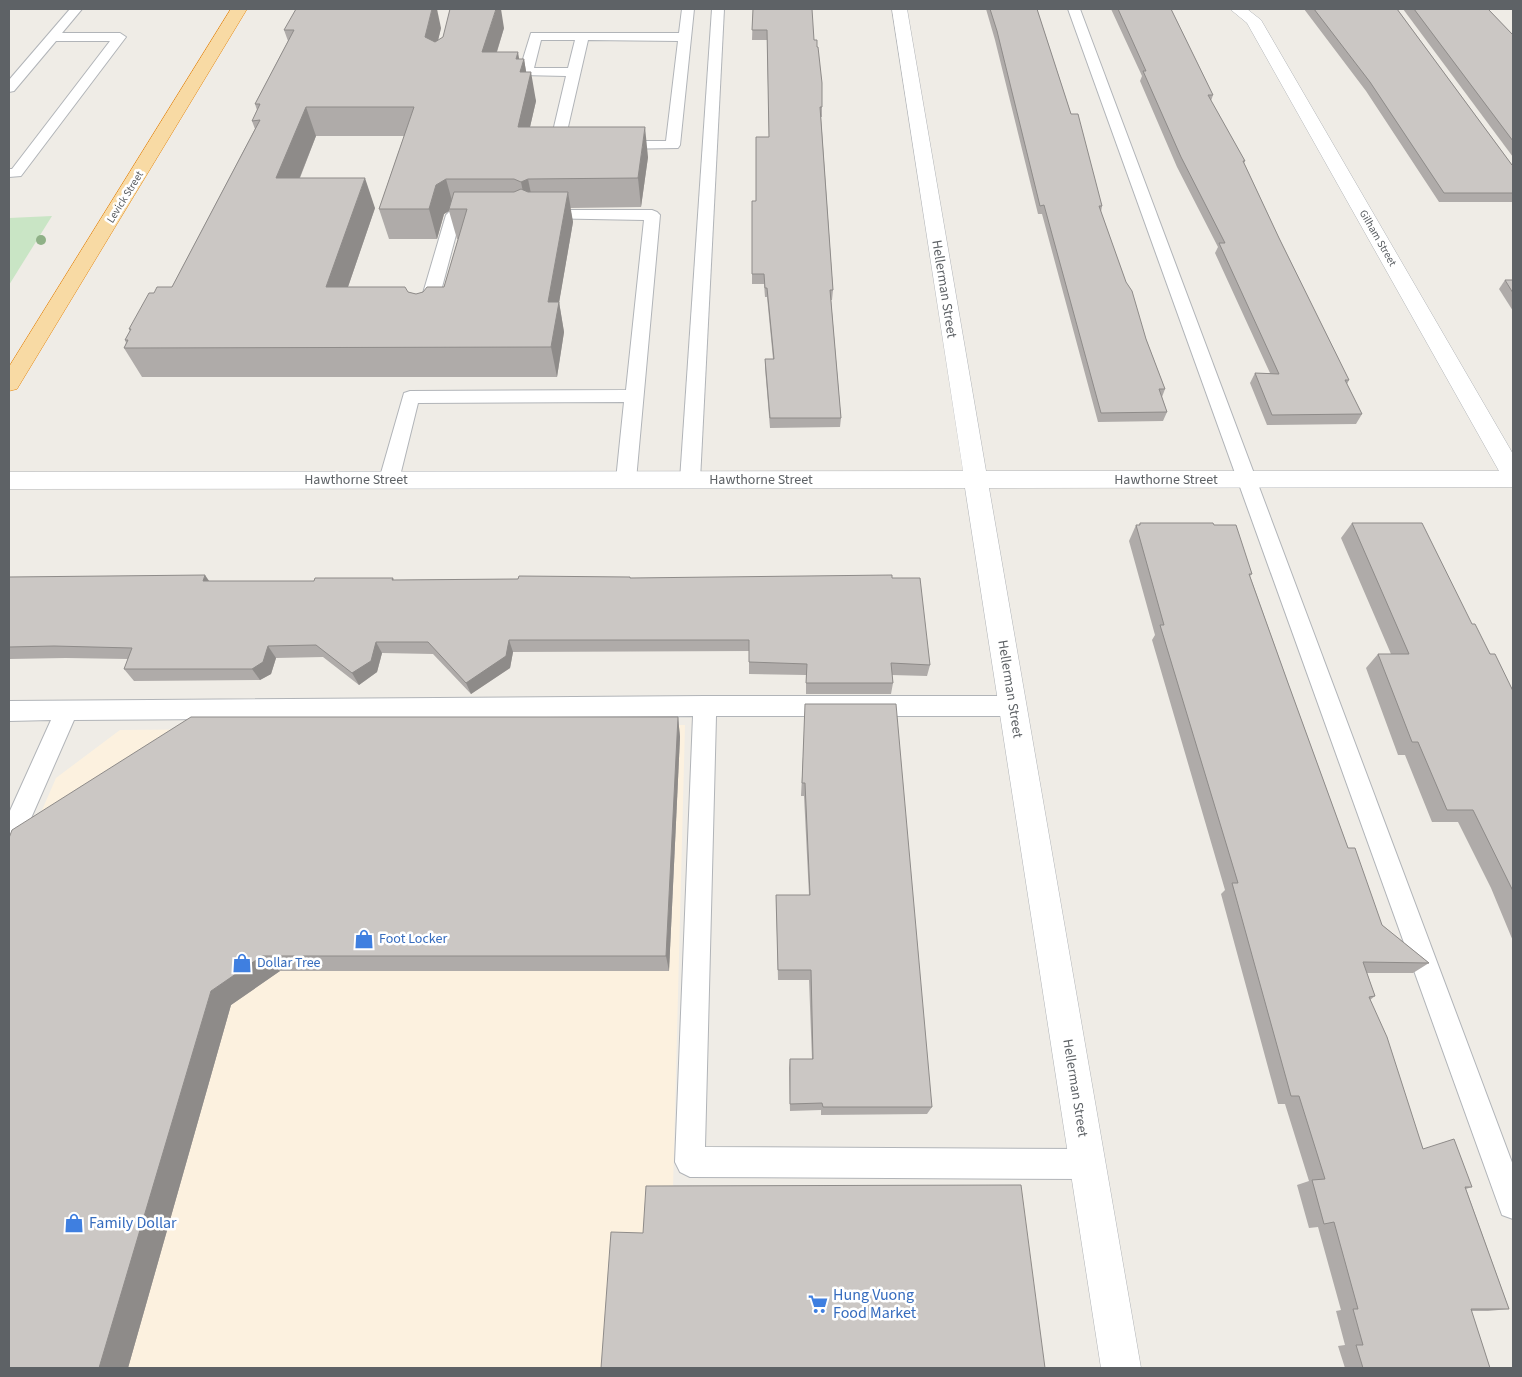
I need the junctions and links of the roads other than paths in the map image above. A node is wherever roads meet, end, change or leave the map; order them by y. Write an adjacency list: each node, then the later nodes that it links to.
1 (76, 9): 9 (lane)
2 (239, 9): 19 (highway, Levick Street)
3 (688, 9): 10 (lane)
4 (718, 9): 25 (lane)
5 (899, 9): 26 (street, Hellerman Street)
6 (1074, 9): 27 (lane)
7 (1237, 9): 21 (street, Gilham Street)
8 (582, 36): 10 (lane); 11 (lane); 11 (lane)
9 (52, 37): 12 (lane); 15 (lane)
10 (685, 37): 14 (lane)
11 (574, 72): 13 (lane)
12 (9, 88)
13 (586, 145)
14 (605, 145)
15 (9, 173)
16 (492, 215): 18 (lane)
17 (534, 215): 20 (lane)
18 (424, 317)
19 (9, 384)
20 (634, 396): 23 (lane); 24 (lane)
21 (1513, 474)
22 (1513, 479): 27 (street, Hawthorne Street)
23 (388, 480): 24 (street, Hawthorne Street); 28 (street, Hawthorne Street)
24 (626, 480): 25 (street, Hawthorne Street)
25 (690, 480): 26 (street, Hawthorne Street)
26 (976, 480): 27 (street, Hawthorne Street); 30 (street, Hellerman Street)
27 (1247, 480): 35 (lane)
28 (9, 481)
29 (705, 706): 30 (lane); 32 (lane); 34 (lane)
30 (1013, 706): 34 (street, Hellerman Street)
31 (9, 711): 32 (lane)
32 (67, 711): 33 (lane)
33 (9, 840)
34 (1088, 1164): 36 (street, Hellerman Street)
35 (1513, 1204)
36 (1121, 1368)

